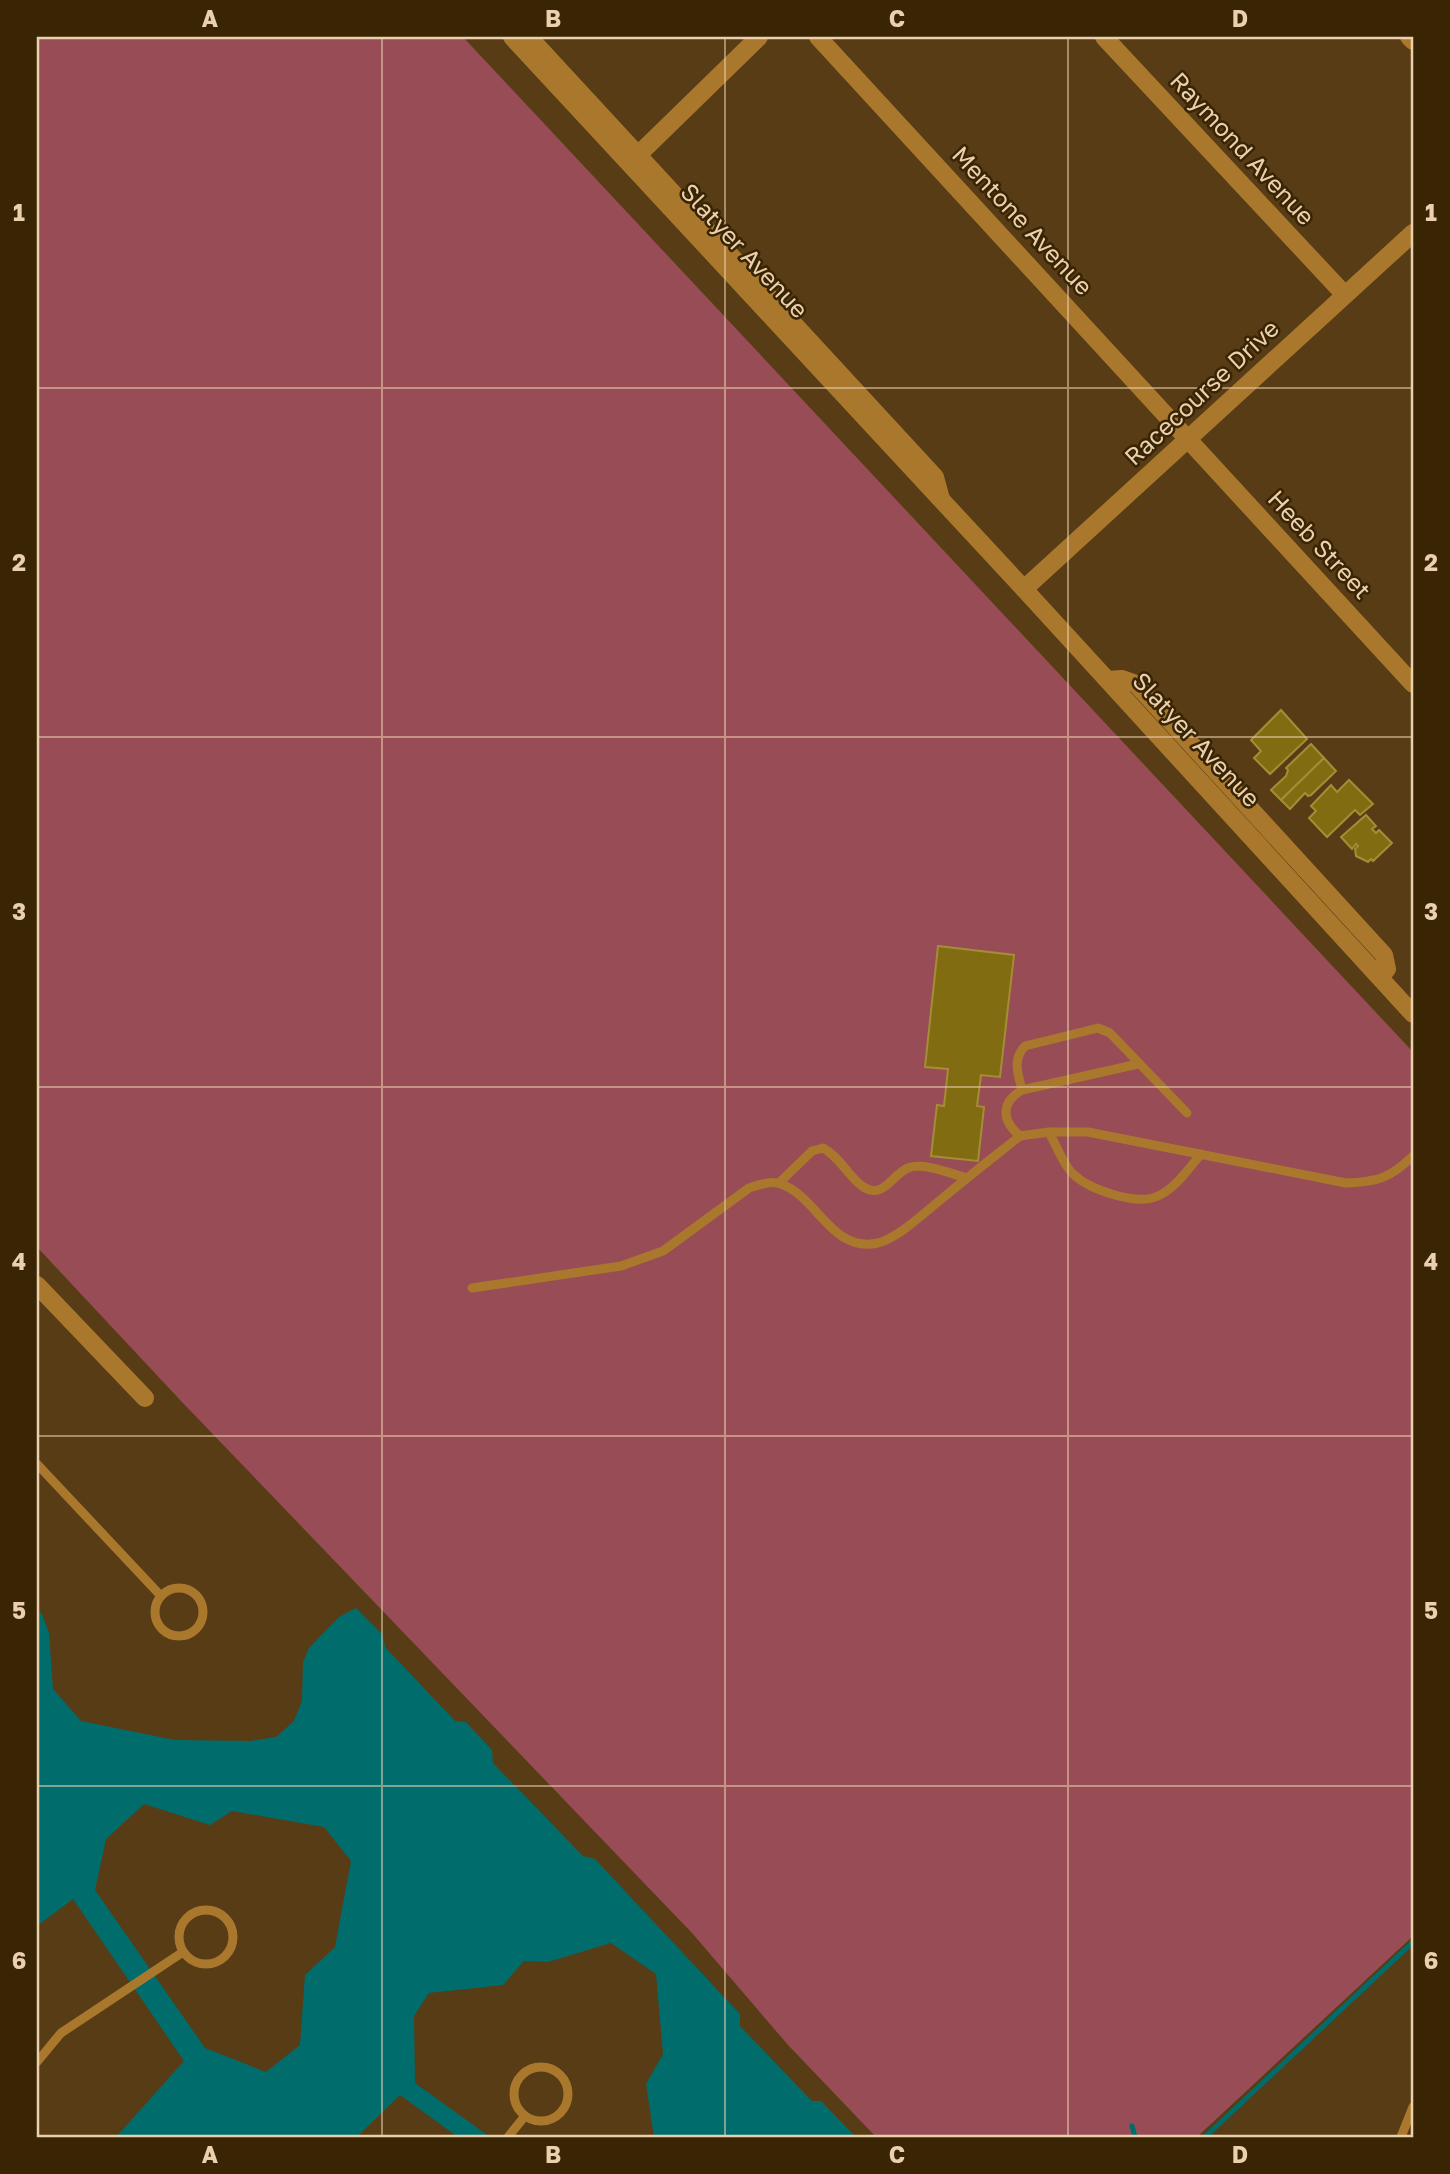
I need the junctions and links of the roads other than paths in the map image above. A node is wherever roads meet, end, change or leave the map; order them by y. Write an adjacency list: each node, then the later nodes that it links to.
1 (512, 37): 12 (street, Slatyer Avenue)
2 (529, 37): 8 (street, Slatyer Avenue)
3 (759, 37): 8 (street)
4 (818, 37): 11 (street, Mentone Avenue)
5 (1104, 37): 10 (street, Raymond Avenue)
6 (1409, 37): 7 (street)
7 (1413, 41)
8 (638, 155): 12 (street, Slatyer Avenue)
9 (1413, 233): 10 (street, Racecourse Drive)
10 (1345, 295): 11 (street, Racecourse Drive)
11 (1189, 439): 13 (street, Racecourse Drive); 14 (street, Heeb Street)
12 (941, 499): 13 (street, Slatyer Avenue)
13 (1024, 589): 15 (street, Slatyer Avenue)
14 (1413, 684)
15 (1413, 1014)
16 (1138, 1064): 17 (lane); 17 (lane); 18 (lane)
17 (1022, 1090): 20 (lane)
18 (1187, 1113)
19 (1049, 1132): 20 (lane); 21 (lane); 21 (lane)
20 (1020, 1136): 23 (lane)
21 (1201, 1154): 22 (lane)
22 (1413, 1156)
23 (967, 1178): 24 (lane); 24 (lane)
24 (779, 1183): 26 (lane)
25 (37, 1285): 27 (street)
26 (472, 1288)
27 (145, 1398)
28 (37, 1464): 29 (lane)
29 (161, 1596): 29 (lane)
30 (183, 1952): 30 (lane); 31 (lane)
31 (37, 2062)
32 (1413, 2107): 35 (lane)
33 (526, 2116): 33 (lane); 34 (lane)
34 (508, 2137)
35 (1401, 2137)

